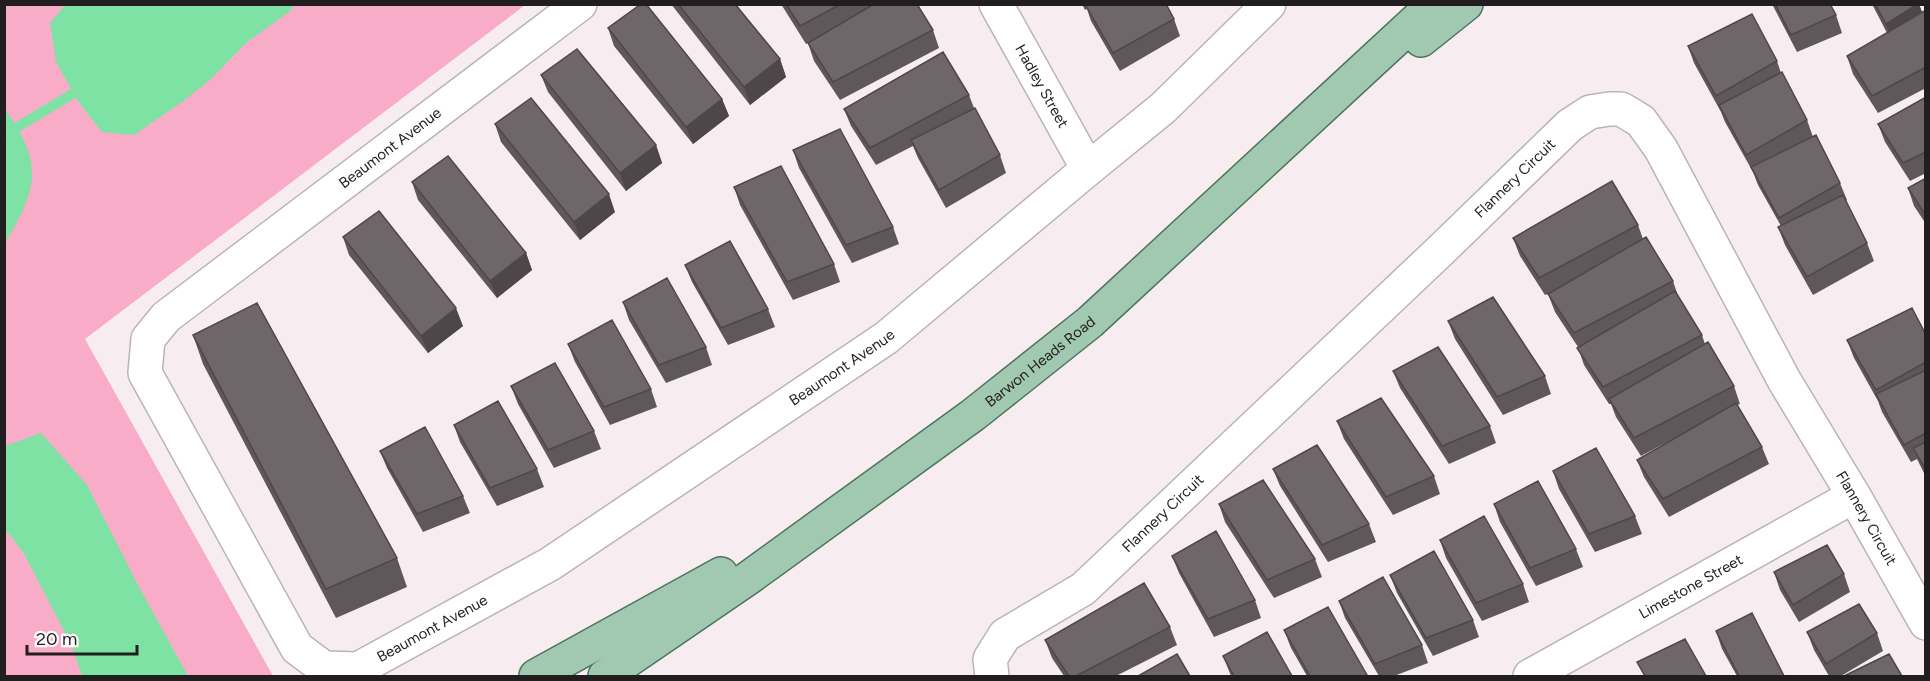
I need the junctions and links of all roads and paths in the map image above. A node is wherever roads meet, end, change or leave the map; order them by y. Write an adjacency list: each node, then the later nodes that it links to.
1 (580, 4): 6 (street, Beaumont Avenue)
2 (996, 4): 6 (street, Hadley Street)
3 (1269, 4): 6 (street, Beaumont Avenue)
4 (1434, 4): 7 (main road, Barwon Heads Road)
5 (1466, 4): 7 (main road, Barwon Heads Road)
6 (1088, 169)
7 (1200, 219): 8 (main road, Barwon Heads Road)
8 (869, 490): 11 (main road, Barwon Heads Road); 12 (main road, Barwon Heads Road)
9 (1854, 496): 10 (street, Flannery Circuit); 13 (street, Flannery Circuit); 14 (street, Limestone Street)
10 (1926, 624)
11 (536, 676)
12 (605, 676)
13 (992, 676)
14 (1530, 676)

